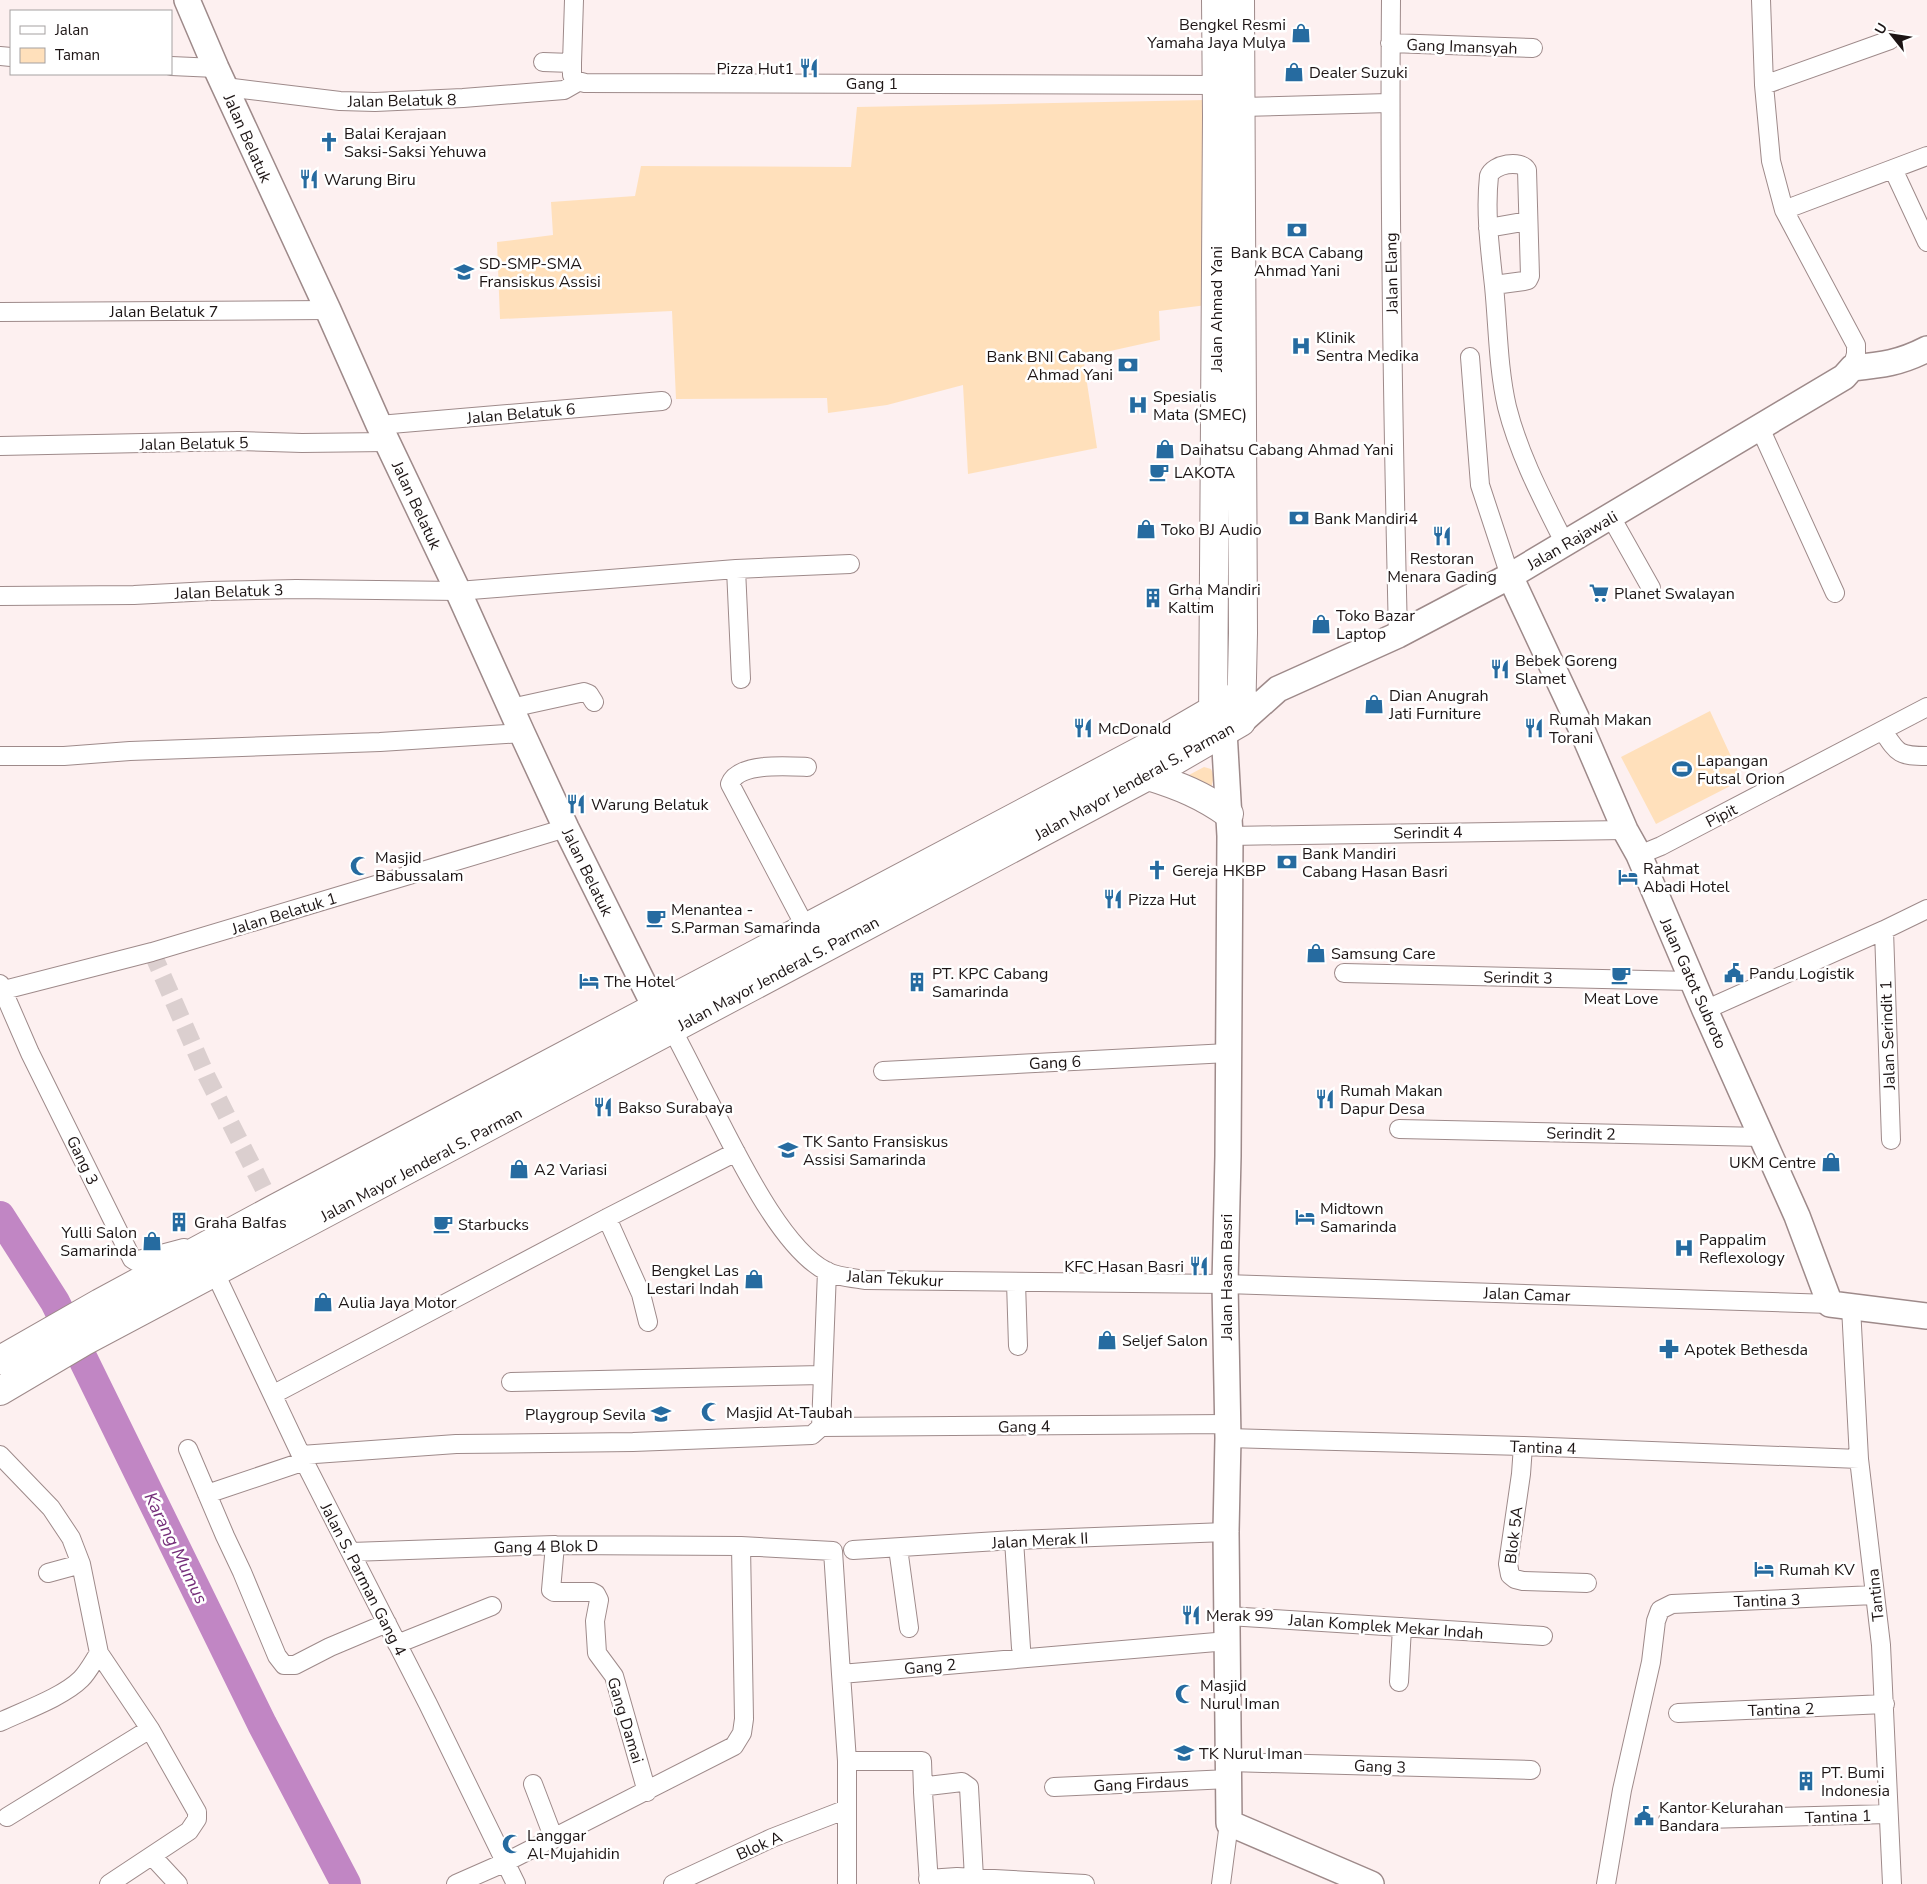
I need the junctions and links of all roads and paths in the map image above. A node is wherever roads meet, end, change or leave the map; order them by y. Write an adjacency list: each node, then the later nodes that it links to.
1 (187, 0): 13 (street, Jalan Belatuk)
2 (574, 0): 11 (street)
3 (1216, 0): 15 (main road, Jalan Ahmad Yani)
4 (1240, 0): 18 (main road, Jalan Ahmad Yani)
5 (1391, 0): 8 (street, Jalan Elang)
6 (1761, 0): 16 (street)
7 (1890, 40): 16 (street)
8 (1390, 43): 9 (street, Gang Imansyah); 17 (street, Jalan Elang)
9 (1533, 48)
10 (543, 62): 11 (street)
11 (572, 63): 14 (street)
12 (172, 66): 13 (street, Jalan Belatuk 8)
13 (220, 77): 14 (street, Jalan Belatuk 8); 26 (street, Jalan Belatuk)
14 (578, 82): 15 (street, Gang 1)
15 (1217, 85): 51 (main road, Jalan Ahmad Yani)
16 (1764, 85): 21 (street)
17 (1389, 103): 18 (street); 44 (street, Jalan Elang)
18 (1241, 107): 47 (main road, Jalan Ahmad Yani)
19 (1927, 156): 20 (street)
20 (1893, 169): 21 (street); 24 (street)
21 (1784, 210): 30 (street)
22 (1528, 220): 23 (street); 23 (street); 25 (street)
23 (1488, 228): 25 (street)
24 (1927, 242)
25 (1494, 285): 36 (street)
26 (328, 310): 27 (street, Jalan Belatuk 7); 33 (street, Jalan Belatuk)
27 (0, 312)
28 (1927, 349): 30 (street)
29 (1470, 357): 39 (street)
30 (1852, 368): 32 (street, Jalan Rajawali)
31 (662, 401): 33 (street, Jalan Belatuk 6)
32 (1760, 428): 35 (street, Jalan Rajawali); 42 (street)
33 (383, 433): 34 (street, Jalan Belatuk 5); 41 (street, Jalan Belatuk)
34 (0, 446)
35 (1610, 518): 36 (street, Jalan Rajawali); 40 (street)
36 (1565, 544): 39 (street, Jalan Rajawali)
37 (850, 564): 38 (street, Jalan Belatuk 3)
38 (736, 569): 41 (street, Jalan Belatuk 3); 45 (street)
39 (1510, 576): 44 (street, Jalan Rajawali); 60 (street, Jalan Gatot Subroto)
40 (1651, 588)
41 (458, 591): 43 (street, Jalan Belatuk 3); 50 (street, Jalan Belatuk)
42 (1835, 593)
43 (0, 596)
44 (1398, 635): 46 (street, Jalan Rajawali)
45 (741, 679)
46 (1278, 689): 47 (street, Jalan Mayor Jenderal S. Parman); 51 (street, Jalan Mayor Jenderal S. Parman)
47 (1242, 692): 51 (main road, Jalan Mayor Jenderal S. Parman)
48 (594, 702): 50 (street)
49 (1927, 707): 52 (street, Pipit)
50 (510, 708): 53 (street, Jalan Belatuk)
51 (1223, 725): 57 (main road, Jalan Mayor Jenderal S. Parman); 58 (street, Jalan Hasan Basri); 64 (main road, Jalan Mayor Jenderal S. Parman)
52 (1883, 731): 55 (street); 61 (street, Pipit)
53 (522, 733): 54 (street); 59 (street, Jalan Belatuk)
54 (0, 756)
55 (1927, 756)
56 (807, 767): 64 (street)
57 (1148, 776): 58 (main road); 64 (main road, Jalan Mayor Jenderal S. Parman)
58 (1229, 825): 60 (street, Serindit 4); 71 (street, Jalan Hasan Basri)
59 (566, 828): 67 (street, Jalan Belatuk 1); 68 (street, Jalan Belatuk)
60 (1626, 830): 61 (street, Jalan Gatot Subroto)
61 (1639, 855): 66 (street, Jalan Gatot Subroto)
62 (1927, 909): 63 (street)
63 (1884, 930): 69 (street); 75 (street, Jalan Serindit 1)
64 (812, 940): 68 (main road, Jalan Mayor Jenderal S. Parman); 70 (main road, Jalan Mayor Jenderal S. Parman)
65 (1344, 972): 66 (street, Serindit 3)
66 (1692, 981): 69 (street, Jalan Gatot Subroto)
67 (1, 988): 78 (street, Gang 3)
68 (656, 1007): 78 (main road, Jalan Mayor Jenderal S. Parman)
69 (1705, 1010): 74 (street, Jalan Gatot Subroto)
70 (672, 1029): 76 (street, Jalan Tekukur); 79 (main road, Jalan Mayor Jenderal S. Parman)
71 (1228, 1053): 72 (street, Gang 6); 82 (street, Jalan Hasan Basri)
72 (882, 1071)
73 (1399, 1129): 74 (street, Serindit 2)
74 (1762, 1137): 83 (street, Jalan Gatot Subroto)
75 (1891, 1140)
76 (736, 1152): 77 (street); 80 (street, Jalan Tekukur)
77 (607, 1218): 86 (street); 93 (street)
78 (213, 1243): 84 (main road, Jalan Mayor Jenderal S. Parman)
79 (215, 1272): 84 (main road, Jalan Mayor Jenderal S. Parman); 93 (street, Jalan S. Parman Gang 4)
80 (827, 1272): 81 (street, Jalan Tekukur); 90 (street)
81 (1016, 1282): 82 (street, Jalan Tekukur); 87 (street)
82 (1225, 1284): 83 (street, Jalan Camar); 95 (street, Jalan Hasan Basri)
83 (1841, 1305): 85 (street); 100 (street, Tantina)
84 (106, 1315): 88 (main road, Jalan Mayor Jenderal S. Parman)
85 (1927, 1316)
86 (648, 1322)
87 (1018, 1346)
88 (44, 1350): 89 (main road, Jalan Mayor Jenderal S. Parman); 92 (main road, Jalan Mayor Jenderal S. Parman)
89 (0, 1360)
90 (822, 1375): 91 (street); 94 (street)
91 (511, 1382)
92 (0, 1391)
93 (274, 1394): 99 (street, Jalan S. Parman Gang 4)
94 (821, 1427): 95 (street, Gang 4); 99 (street)
95 (1228, 1431): 96 (street, Tantina 4); 102 (street, Jalan Hasan Basri)
96 (1523, 1446): 100 (street, Tantina 4); 111 (street, Blok 5A)
97 (188, 1449): 101 (street)
98 (0, 1455): 109 (street)
99 (303, 1458): 101 (street); 108 (street, Jalan S. Parman Gang 4)
100 (1859, 1459): 112 (street, Tantina)
101 (207, 1494): 115 (street)
102 (1226, 1532): 103 (street, Jalan Merak II); 114 (street, Jalan Hasan Basri)
103 (1014, 1540): 106 (street, Jalan Merak II); 121 (street)
104 (554, 1545): 105 (street, Gang 4 Blok D); 108 (street, Gang 4 Blok D); 135 (street, Gang Damai)
105 (741, 1546): 123 (street, Gang 4 Blok D); 135 (street)
106 (898, 1548): 107 (street, Jalan Merak II); 117 (street)
107 (853, 1550)
108 (351, 1552): 115 (street, Jalan S. Parman Gang 4)
109 (82, 1564): 110 (street); 122 (street)
110 (48, 1573)
111 (1587, 1583)
112 (1875, 1595): 125 (street, Tantina); 155 (street, Tantina 3)
113 (492, 1606): 120 (street)
114 (1228, 1616): 116 (street, Jalan Komplek Mekar Indah); 119 (street, Jalan Hasan Basri)
115 (387, 1623): 120 (street, Jalan S. Parman Gang 4)
116 (1402, 1627): 118 (street, Jalan Komplek Mekar Indah); 124 (street)
117 (908, 1628)
118 (1543, 1636)
119 (1228, 1641): 123 (street, Gang 2); 130 (street, Jalan Hasan Basri)
120 (397, 1644): 143 (street, Jalan S. Parman Gang 4)
121 (1021, 1648)
122 (99, 1653): 127 (street); 128 (street)
123 (841, 1674): 129 (street)
124 (1399, 1682)
125 (1885, 1704): 126 (street, Tantina 2); 137 (street, Tantina)
126 (1678, 1713)
127 (0, 1722)
128 (150, 1729): 138 (street); 142 (street)
129 (847, 1761): 134 (street); 136 (street)
130 (1229, 1770): 131 (street, Gang 3); 133 (street, Gang Firdaus); 140 (street, Jalan Hasan Basri)
131 (1531, 1770)
132 (533, 1784): 141 (street)
133 (1054, 1787)
134 (923, 1790): 144 (street); 145 (street)
135 (648, 1792): 141 (street)
136 (847, 1809): 150 (street, Blok A); 151 (street)
137 (1888, 1814): 139 (street, Tantina 1); 156 (street, Tantina)
138 (7, 1817)
139 (1668, 1820)
140 (1229, 1823): 153 (street); 154 (street)
141 (554, 1839): 143 (street)
142 (152, 1856): 146 (street); 147 (street)
143 (506, 1862): 148 (street); 149 (street, Jalan S. Parman Gang 4)
144 (974, 1878): 145 (street); 152 (street)
145 (929, 1881)
146 (109, 1884)
147 (178, 1884)
148 (456, 1884)
149 (516, 1884)
150 (673, 1884)
151 (847, 1884)
152 (1085, 1884)
153 (1221, 1884)
154 (1371, 1884)
155 (1606, 1884)
156 (1892, 1884)

